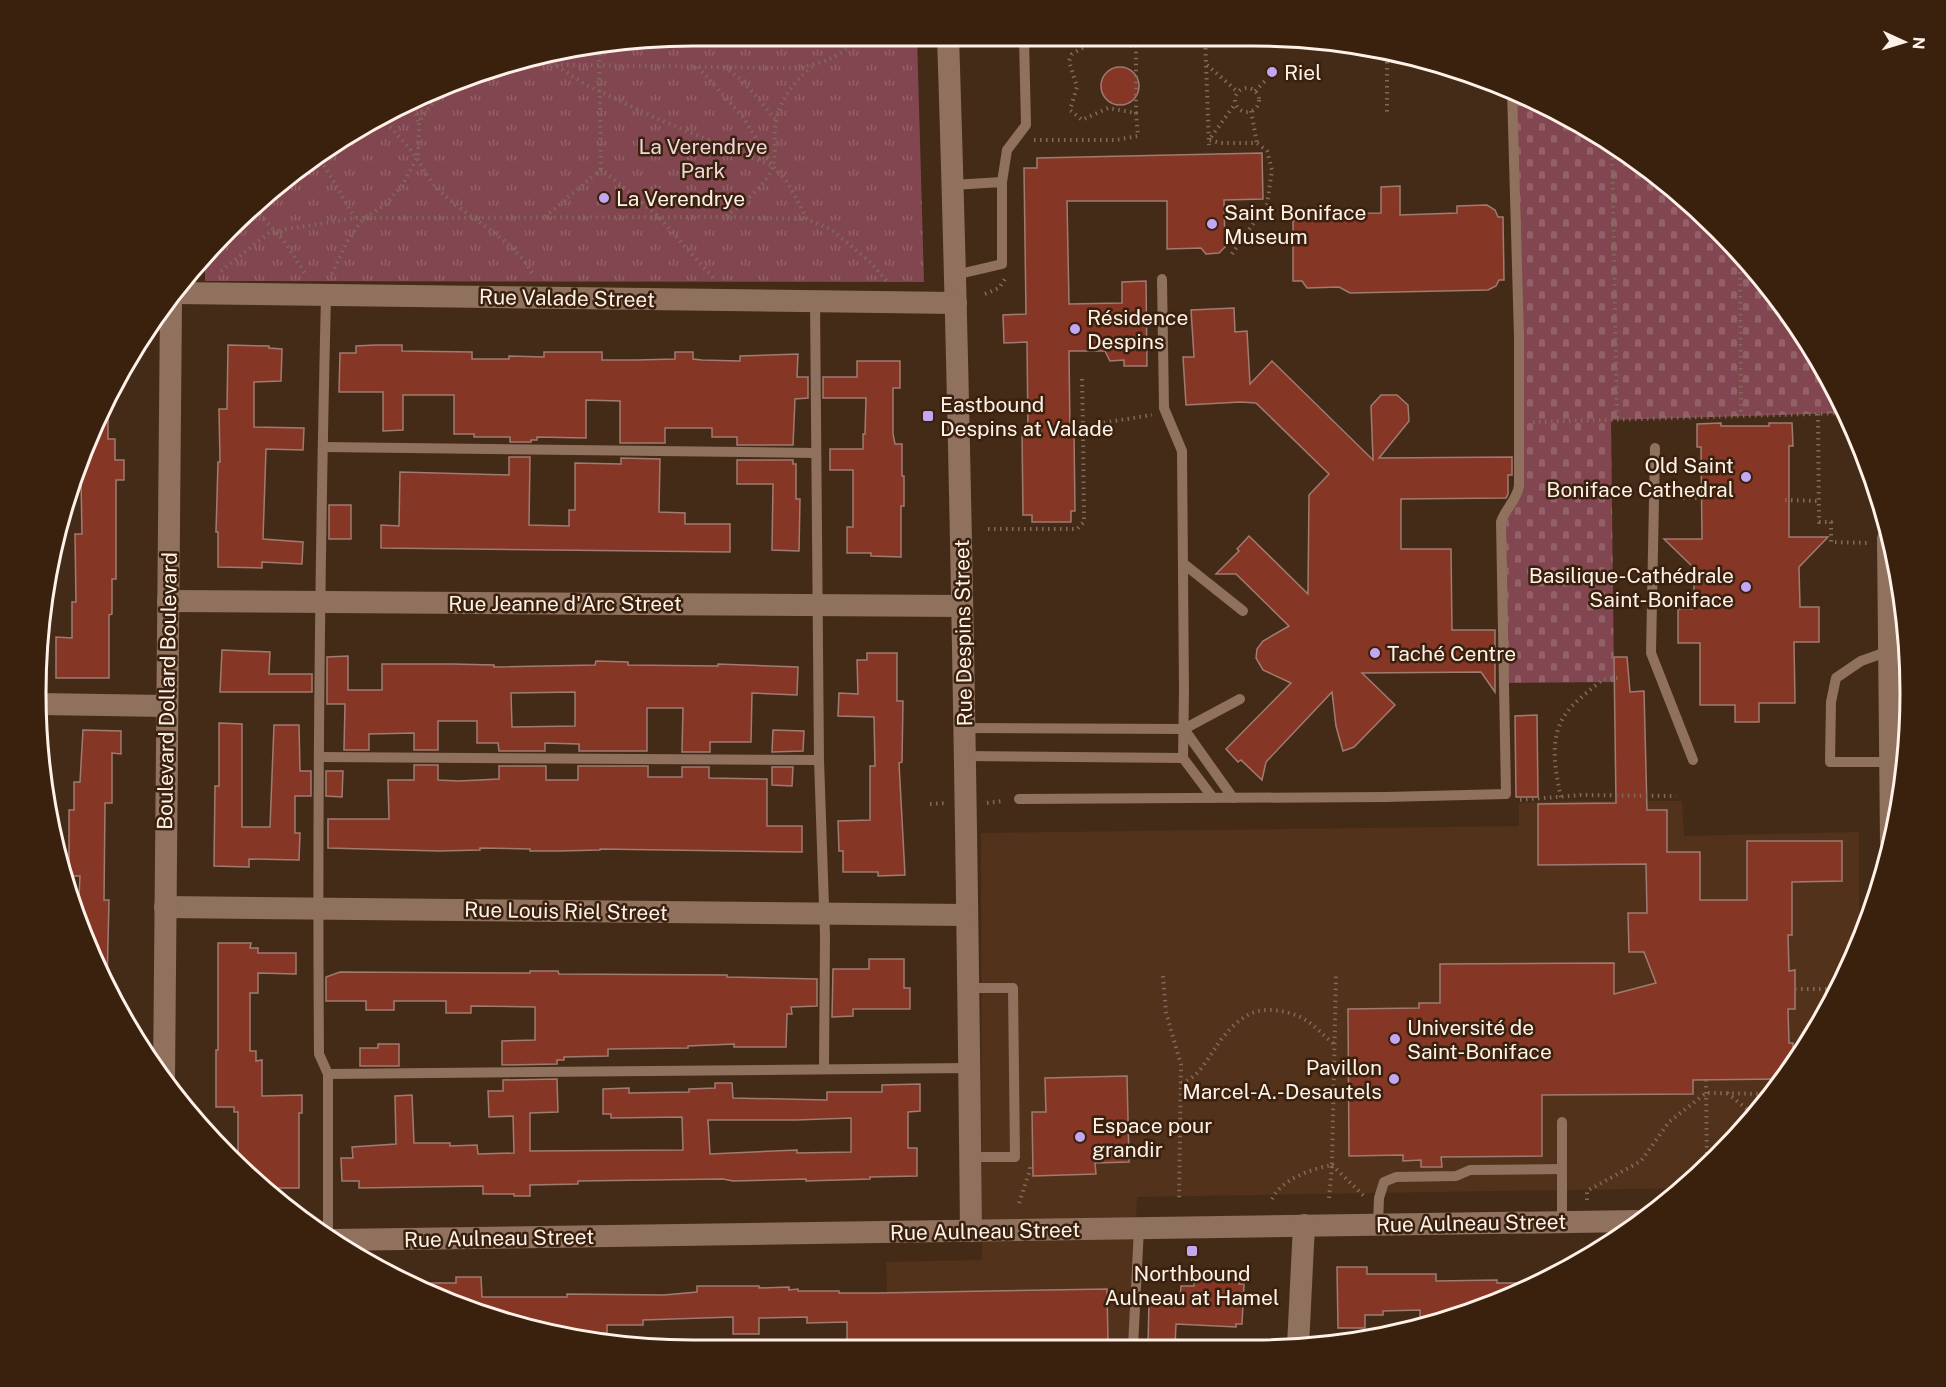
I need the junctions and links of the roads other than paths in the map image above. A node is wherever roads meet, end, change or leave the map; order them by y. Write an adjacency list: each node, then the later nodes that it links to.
1 (948, 46): 5 (street, Rue Despins Street)
2 (1024, 46): 4 (lane)
3 (1512, 101): 36 (lane)
4 (1002, 182): 5 (lane); 6 (lane)
5 (953, 185): 6 (street, Rue Despins Street)
6 (956, 275): 11 (street, Rue Despins Street)
7 (1162, 279): 16 (lane)
8 (187, 293): 9 (street, Rue Valade Street)
9 (319, 295): 10 (street, Rue Valade Street); 13 (lane)
10 (815, 301): 11 (street, Rue Valade Street); 15 (lane)
11 (956, 303): 21 (street, Rue Despins Street)
12 (171, 313): 18 (street, Boulevard Dollard Boulevard)
13 (323, 447): 15 (lane); 19 (lane)
14 (1655, 448): 33 (lane)
15 (816, 453): 20 (lane)
16 (1184, 564): 22 (lane); 28 (lane)
17 (1888, 575): 23 (street)
18 (168, 601): 19 (street, Rue Jeanne d'Arc Street); 26 (street, Boulevard Dollard Boulevard)
19 (320, 602): 20 (street, Rue Jeanne d'Arc Street); 30 (lane)
20 (818, 605): 21 (street, Rue Jeanne d'Arc Street); 32 (lane)
21 (962, 606): 27 (street, Rue Despins Street)
22 (1242, 611)
23 (1889, 651): 34 (street); 34 (lane)
24 (1240, 699): 28 (lane)
25 (46, 704): 26 (street)
26 (167, 706): 39 (street, Boulevard Dollard Boulevard)
27 (964, 728): 28 (lane); 29 (street, Rue Despins Street)
28 (1184, 729): 31 (lane); 36 (lane)
29 (964, 756): 31 (lane); 42 (street, Rue Despins Street)
30 (319, 757): 32 (lane); 40 (lane)
31 (1183, 758): 35 (lane)
32 (819, 760): 41 (lane)
33 (1693, 760)
34 (1890, 762): 38 (street)
35 (1213, 798): 36 (lane); 37 (lane)
36 (1233, 798)
37 (1019, 799)
38 (1890, 799)
39 (165, 907): 40 (street, Rue Louis Riel Street); 44 (street, Boulevard Dollard Boulevard)
40 (318, 909): 41 (street, Rue Louis Riel Street); 47 (lane)
41 (824, 914): 42 (street, Rue Louis Riel Street); 46 (lane)
42 (966, 915): 43 (street, Rue Despins Street)
43 (968, 988): 45 (street, Rue Despins Street); 49 (lane)
44 (164, 1064)
45 (969, 1068): 46 (lane); 49 (street, Rue Despins Street)
46 (824, 1069): 47 (lane)
47 (328, 1074): 55 (lane)
48 (1562, 1122): 50 (lane)
49 (970, 1157): 57 (street, Rue Despins Street)
50 (1561, 1169): 52 (lane); 53 (lane)
51 (1626, 1221): 52 (street, Rue Aulneau Street)
52 (1562, 1222): 53 (street, Rue Aulneau Street)
53 (1378, 1224): 54 (street, Rue Aulneau Street)
54 (1304, 1225): 56 (street, Rue Aulneau Street); 59 (street)
55 (328, 1227)
56 (1139, 1228): 57 (street, Rue Aulneau Street); 60 (lane)
57 (971, 1231): 58 (street, Rue Aulneau Street)
58 (348, 1240)
59 (1298, 1339)
60 (1133, 1340)

